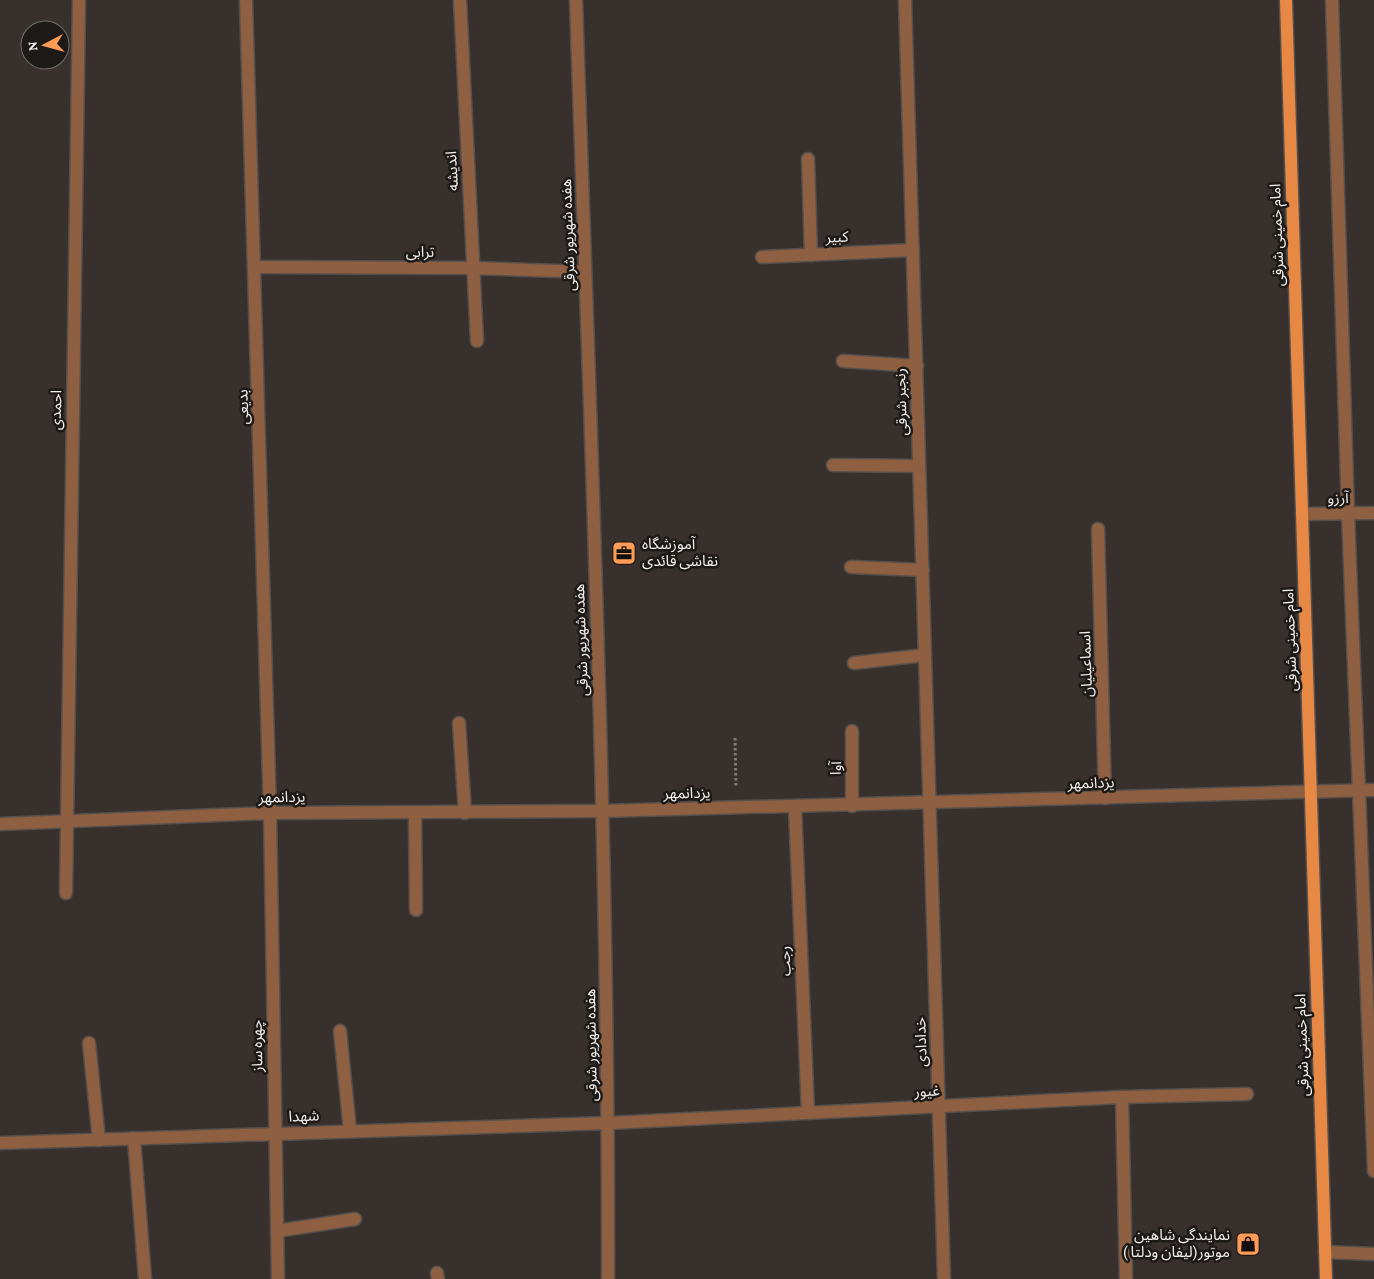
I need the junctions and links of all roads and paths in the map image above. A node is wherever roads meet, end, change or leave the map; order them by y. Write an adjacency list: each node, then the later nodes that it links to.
1 (78, 0): 43 (street, احمدی)
2 (246, 0): 12 (street, بدیعی)
3 (460, 0): 13 (street, اندیشه)
4 (576, 0): 14 (street, هفده شهریور شرقی)
5 (905, 0): 9 (street, رنجبر شرقی)
6 (1286, 0): 21 (main road, امام خمینی شرقی)
7 (1332, 0): 22 (street)
8 (808, 159): 10 (street)
9 (913, 250): 10 (street, کبیر); 17 (street, رنجبر شرقی)
10 (811, 255): 11 (street, کبیر)
11 (762, 257)
12 (255, 267): 13 (street, ترابی); 41 (street, بدیعی)
13 (472, 268): 14 (street, ترابی); 15 (street, اندیشه)
14 (585, 272): 39 (street, هفده شهریور شرقی)
15 (477, 341)
16 (843, 362): 17 (street)
17 (917, 366): 19 (street, رنجبر شرقی)
18 (833, 465): 19 (street)
19 (920, 466): 25 (street, رنجبر شرقی)
20 (1374, 513): 22 (street, آرزو)
21 (1302, 514): 22 (street, آرزو); 33 (main road, امام خمینی شرقی)
22 (1348, 514): 32 (street)
23 (1098, 529): 34 (street, اسماعیلیان)
24 (850, 567): 25 (street)
25 (923, 570): 26 (street, رنجبر شرقی)
26 (925, 655): 27 (street); 35 (street, رنجبر شرقی)
27 (854, 663)
28 (459, 723): 40 (street)
29 (852, 731): 36 (street, آوا)
30 (736, 738): 38 (path)
31 (1374, 790): 32 (street, یزدانمهر)
32 (1358, 791): 33 (street, یزدانمهر); 59 (street)
33 (1310, 792): 34 (street, یزدانمهر); 62 (main road, امام خمینی شرقی)
34 (1106, 798): 35 (street, یزدانمهر)
35 (930, 804): 36 (street, یزدانمهر); 51 (street, خدادادی)
36 (852, 806): 37 (street, یزدانمهر)
37 (795, 807): 38 (street, یزدانمهر); 52 (street, رجب)
38 (737, 808): 39 (street, یزدانمهر)
39 (603, 811): 40 (street, یزدانمهر); 53 (street, هفده شهریور شرقی)
40 (466, 812): 42 (street, یزدانمهر)
41 (270, 813): 42 (street, یزدانمهر); 43 (street, یزدانمهر); 55 (street, چهره ساز)
42 (415, 813): 46 (street)
43 (66, 821): 44 (street, یزدانمهر); 45 (street, احمدی)
44 (0, 824)
45 (66, 893)
46 (416, 910)
47 (340, 1031): 54 (street)
48 (89, 1043): 57 (street)
49 (1247, 1094): 50 (street, غیور)
50 (1122, 1097): 51 (street, غیور); 68 (street)
51 (939, 1106): 52 (street, غیور); 67 (street, خدادادی)
52 (808, 1113): 53 (street, غیور)
53 (608, 1123): 54 (street, شهدا); 66 (street, هفده شهریور شرقی)
54 (350, 1131): 55 (street, شهدا)
55 (275, 1134): 56 (street, شهدا); 61 (street, چهره ساز)
56 (134, 1138): 57 (street, شهدا); 64 (street)
57 (99, 1140): 58 (street, شهدا)
58 (0, 1143)
59 (1374, 1172)
60 (355, 1219): 61 (street)
61 (277, 1231): 65 (street, چهره ساز)
62 (1325, 1252): 63 (street); 69 (main road, امام خمینی شرقی)
63 (1374, 1254)
64 (145, 1279)
65 (278, 1279)
66 (608, 1279)
67 (944, 1279)
68 (1126, 1279)
69 (1326, 1279)

